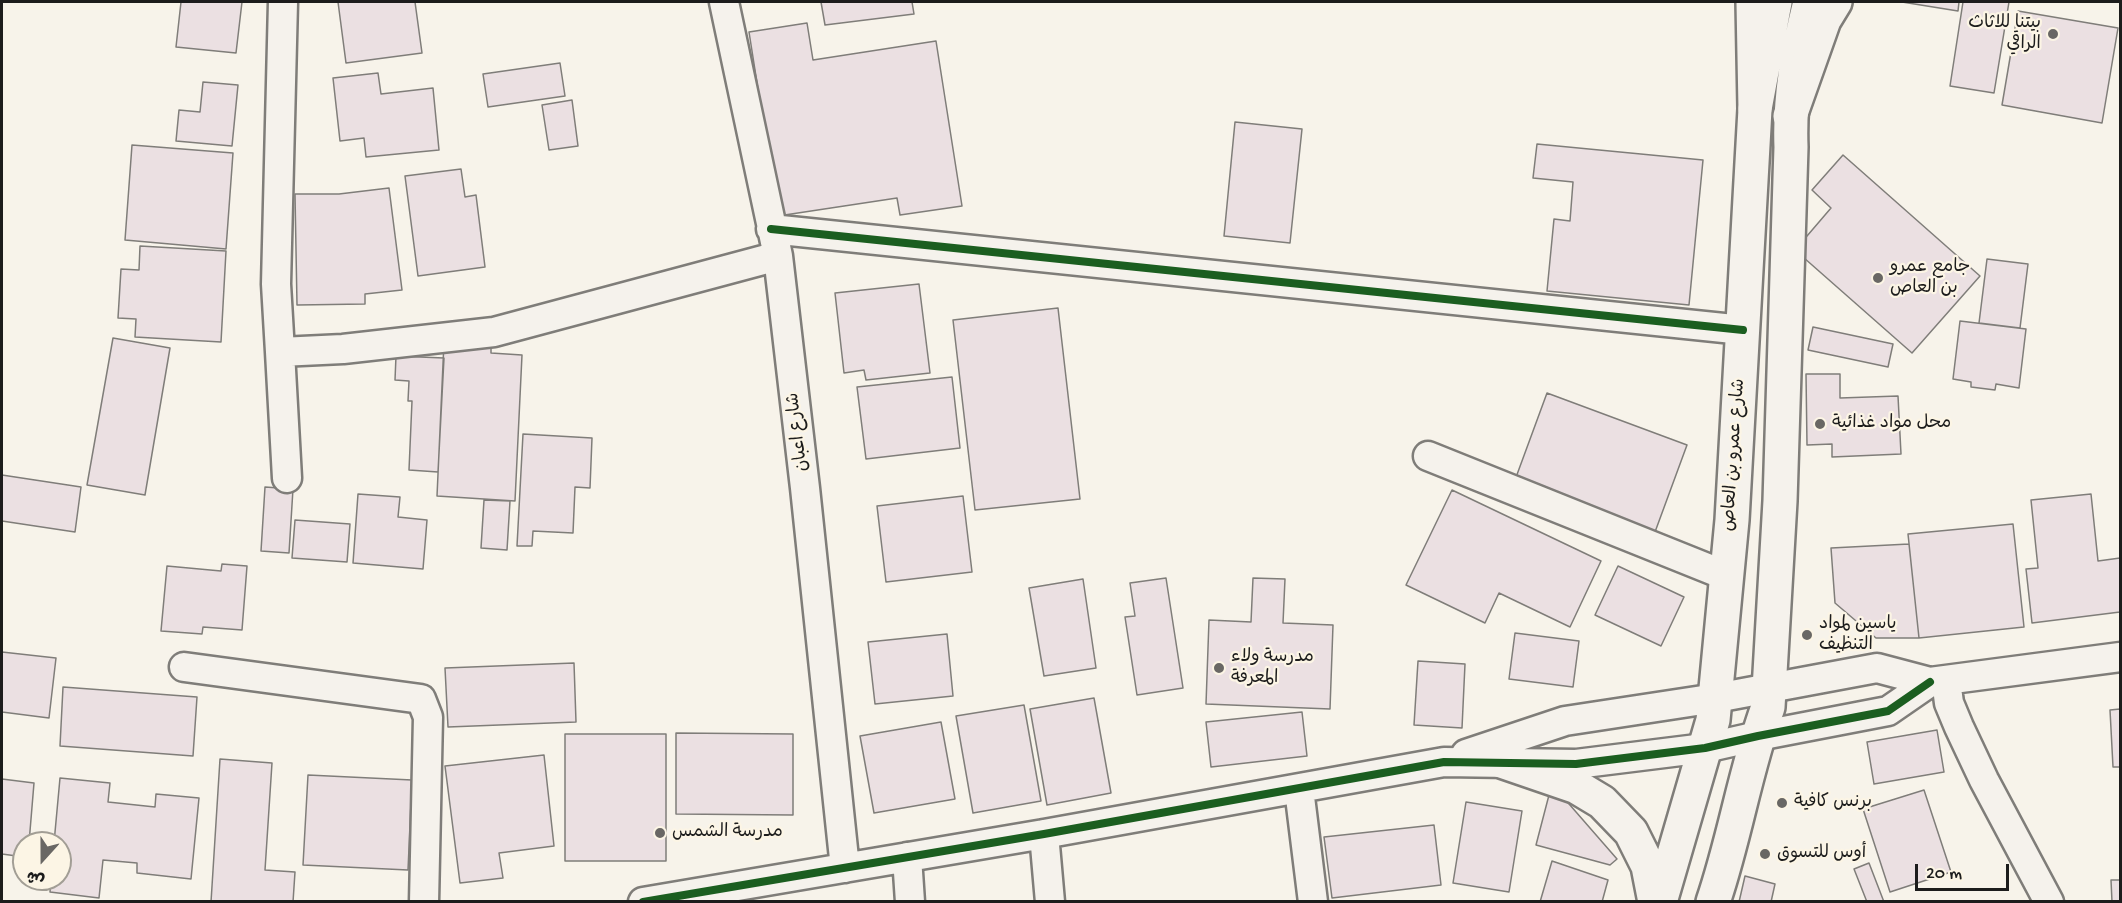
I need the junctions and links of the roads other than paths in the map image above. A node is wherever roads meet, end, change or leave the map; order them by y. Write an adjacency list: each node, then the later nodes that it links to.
1 (284, 2): 11 (street)
2 (724, 2): 9 (street, شارع اعبان)
3 (1753, 2): 7 (street)
4 (1775, 2): 7 (street, شارع عمرو بن العاص)
5 (1810, 2): 8 (street)
6 (1835, 2): 8 (street)
7 (1755, 109): 10 (street, شارع عمرو بن العاص)
8 (1790, 116): 18 (street)
9 (775, 242): 10 (street); 11 (street); 27 (street, شارع اعبان)
10 (1743, 330): 14 (street, شارع عمرو بن العاص)
11 (280, 352): 13 (street)
12 (1428, 456): 14 (street)
13 (287, 478)
14 (1727, 576): 19 (street, شارع عمرو بن العاص)
15 (2121, 657): 17 (street)
16 (184, 667): 28 (street)
17 (1938, 681): 18 (street); 20 (street); 36 (street)
18 (1769, 687): 19 (street); 20 (street)
19 (1716, 698): 21 (street, شارع عمرو بن العاص); 22 (street)
20 (1758, 736): 21 (street); 35 (street)
21 (1706, 747): 23 (street); 34 (street, شارع عمرو بن العاص)
22 (1444, 762): 23 (street); 24 (street)
23 (1504, 762): 33 (street)
24 (1299, 789): 25 (street); 32 (street)
25 (1044, 834): 26 (street); 31 (street)
26 (907, 857): 27 (street); 30 (street)
27 (845, 868): 29 (street)
28 (424, 902)
29 (643, 902)
30 (910, 902)
31 (1050, 902)
32 (1313, 902)
33 (1655, 902)
34 (1660, 902)
35 (1713, 902)
36 (2049, 902)

